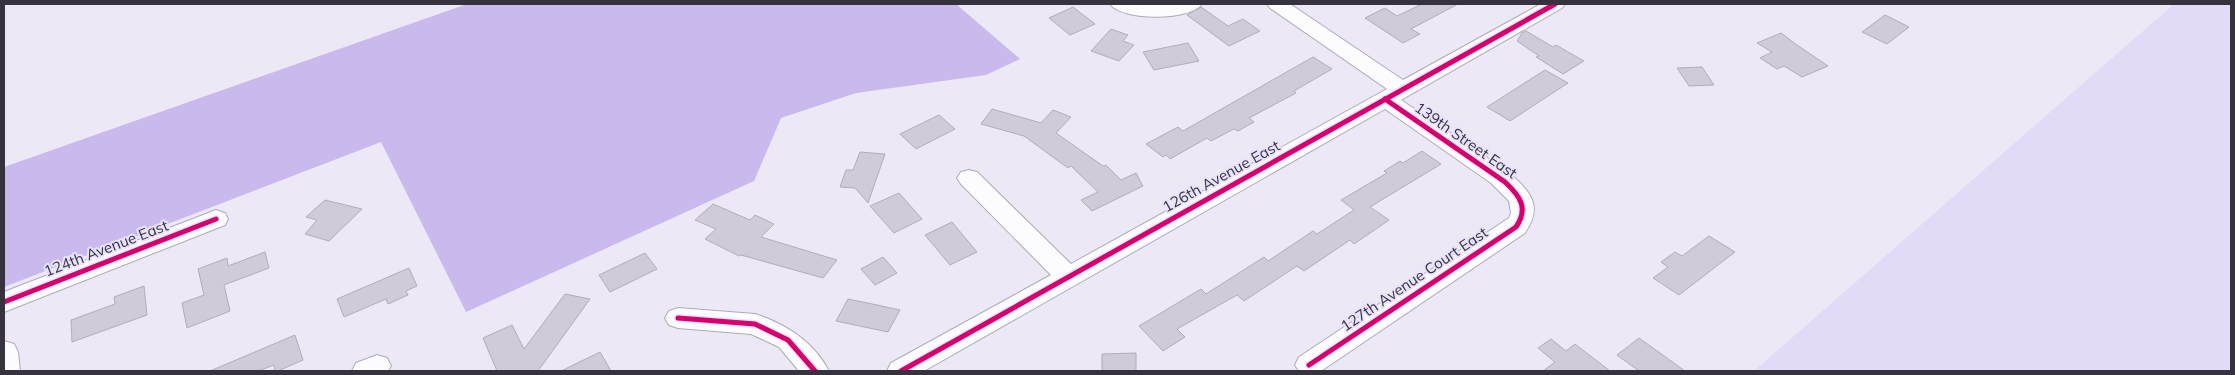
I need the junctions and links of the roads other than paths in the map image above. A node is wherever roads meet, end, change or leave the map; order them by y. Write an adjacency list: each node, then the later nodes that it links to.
1 (1192, 4): 4 (street)
2 (1278, 4): 5 (street, 139th Street East)
3 (1555, 4): 5 (street, 126th Avenue East)
4 (1123, 5)
5 (1394, 94): 7 (street, 139th Street East); 9 (street, 126th Avenue East)
6 (969, 178): 9 (street)
7 (1523, 208): 13 (street, 127th Avenue Court East)
8 (216, 219): 10 (street, 124th Avenue East)
9 (1069, 277): 16 (street, 126th Avenue East)
10 (4, 302)
11 (678, 318): 15 (street)
12 (4, 352): 14 (street)
13 (1309, 365)
14 (6, 371)
15 (815, 371)
16 (901, 371)

